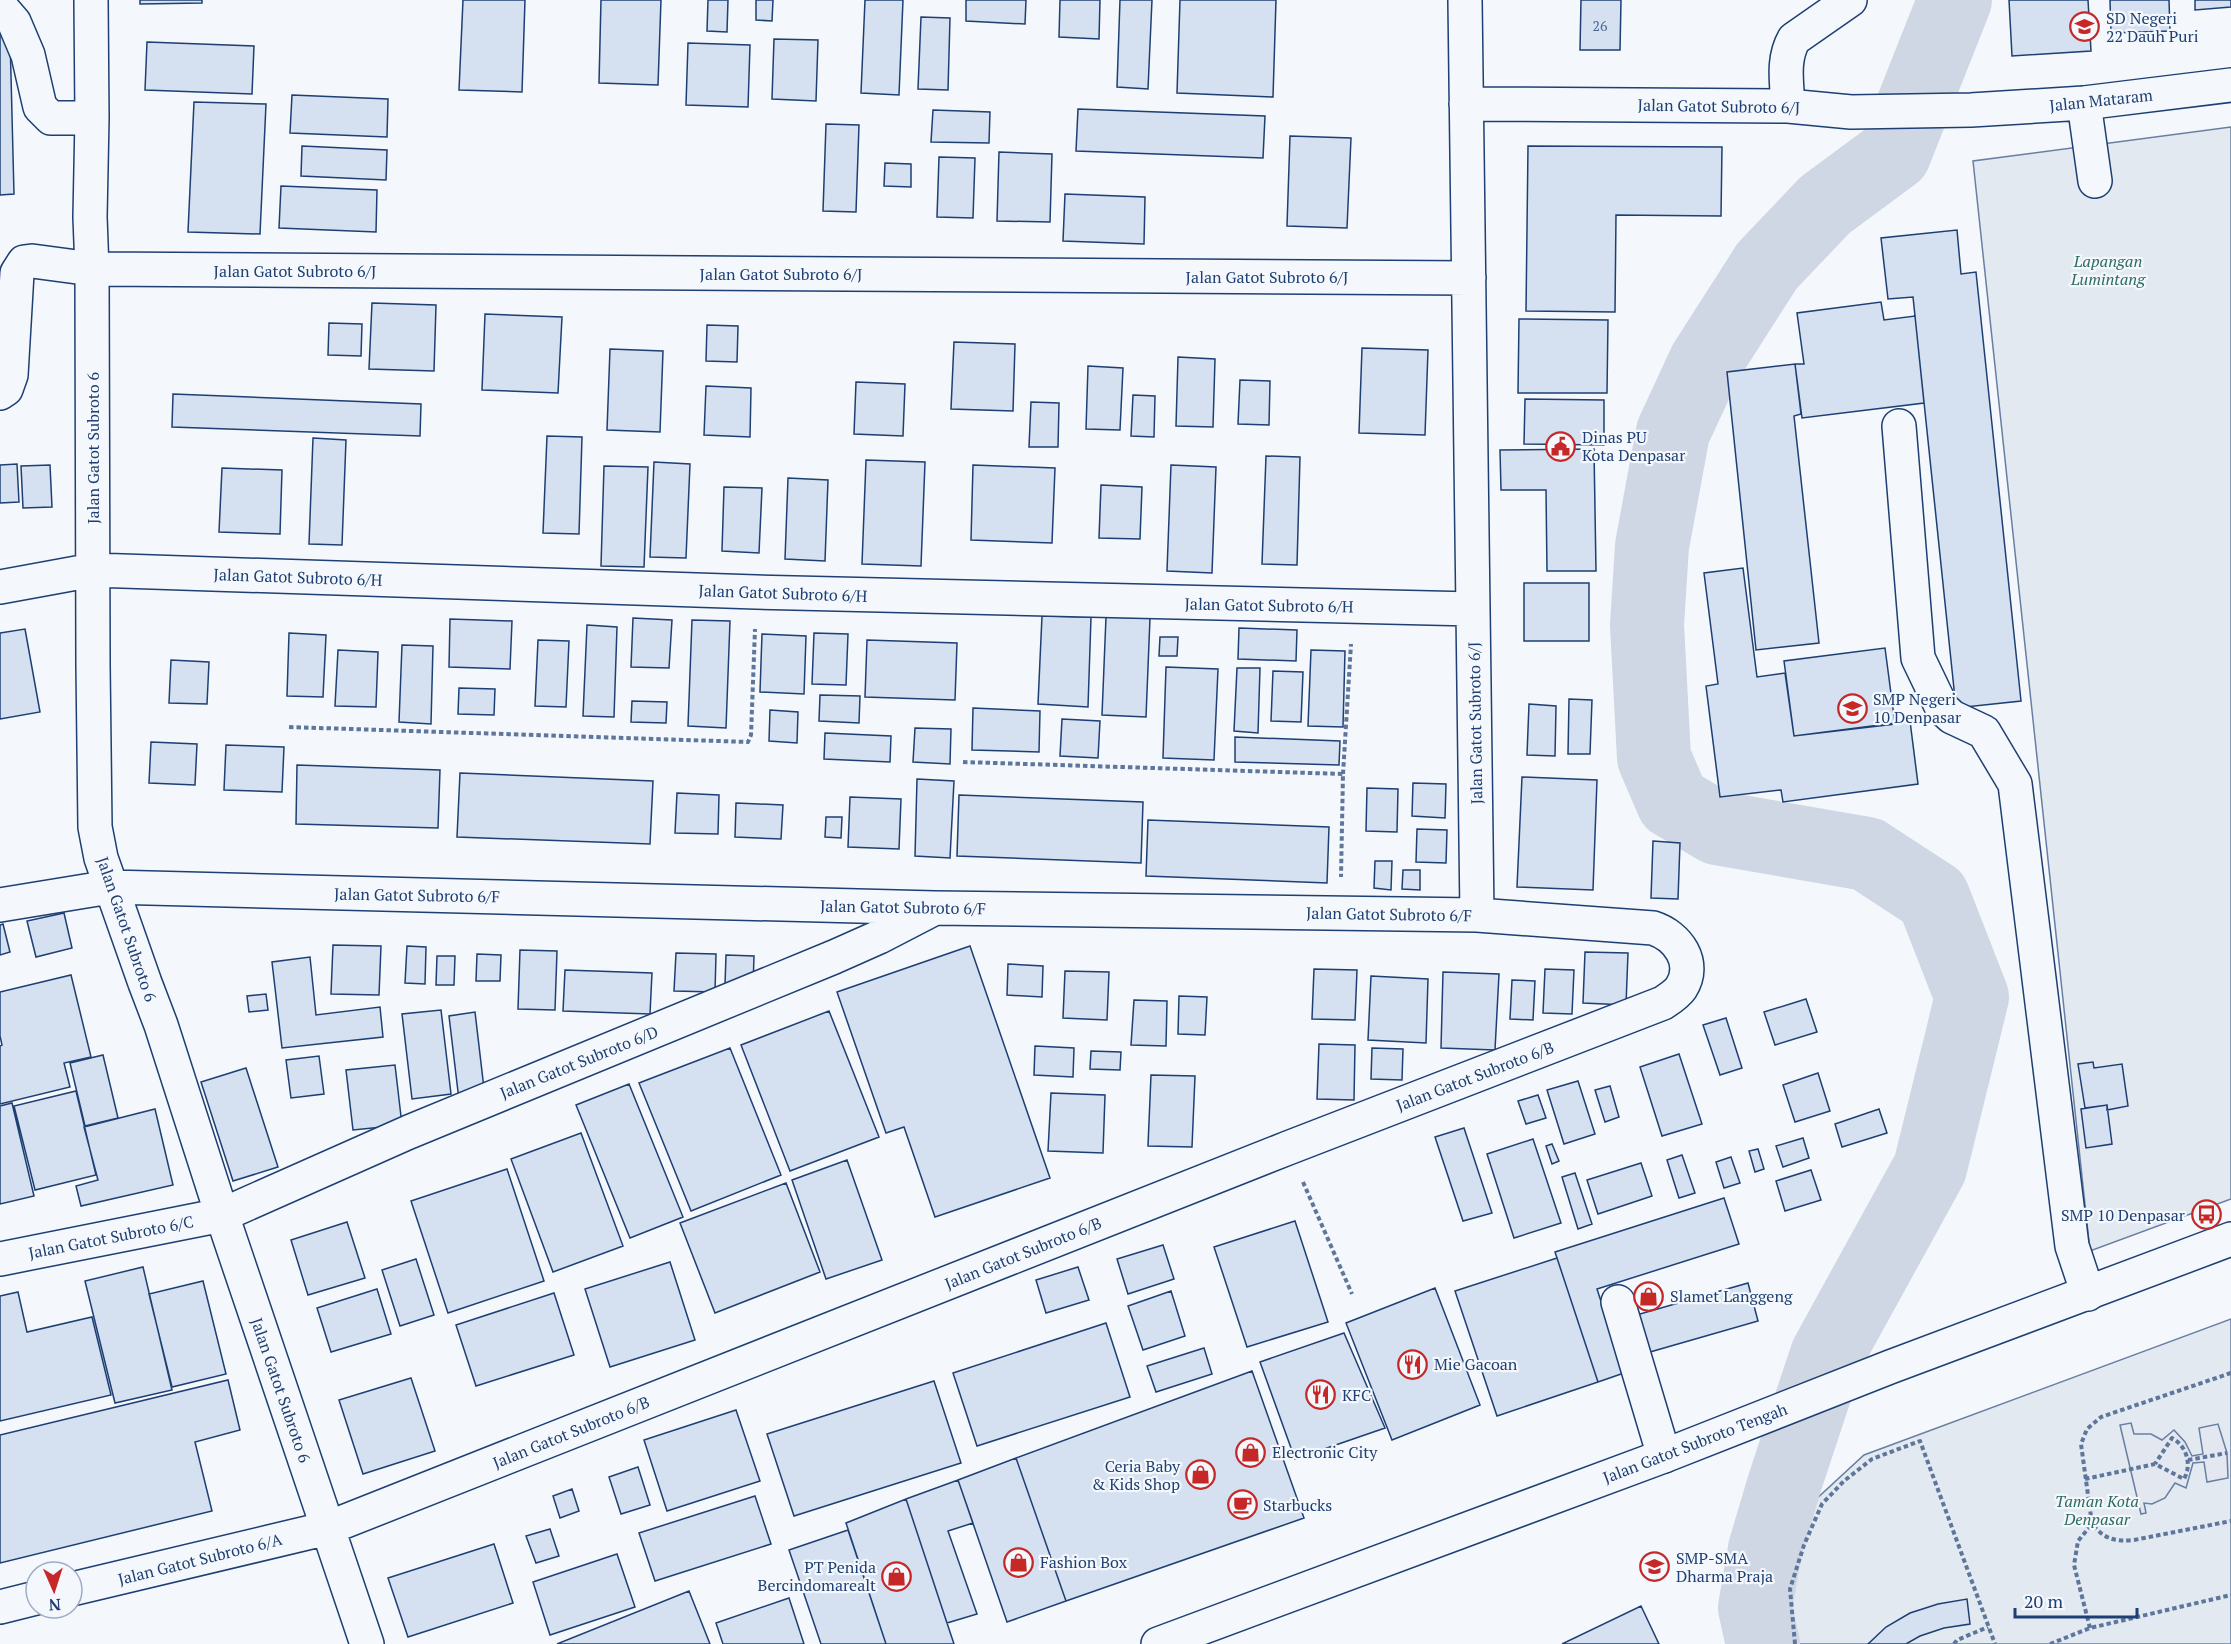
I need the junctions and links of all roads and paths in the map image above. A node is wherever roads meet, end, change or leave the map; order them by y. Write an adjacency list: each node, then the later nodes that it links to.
1 (91, 0): 10 (main road, Jalan Gatot Subroto 6)
2 (1465, 0): 7 (main road, Jalan Gatot Subroto 6/J)
3 (1850, 0): 8 (main road)
4 (0, 6): 10 (main road)
5 (2231, 85): 6 (main road, Jalan Mataram)
6 (2084, 103): 9 (main road, Jalan Mataram); 11 (main road)
7 (1466, 104): 8 (main road, Jalan Gatot Subroto 6/J); 13 (main road, Jalan Gatot Subroto 6/J)
8 (1788, 106): 9 (main road, Jalan Gatot Subroto 6/J)
9 (1971, 110)
10 (93, 118): 12 (main road, Jalan Gatot Subroto 6)
11 (2095, 181)
12 (92, 269): 13 (main road, Jalan Gatot Subroto 6/J); 14 (main road, Jalan Gatot Subroto 6/J); 16 (main road, Jalan Gatot Subroto 6)
13 (1469, 278): 20 (main road, Jalan Gatot Subroto 6/J)
14 (0, 393)
15 (1899, 426): 35 (main road)
16 (93, 570): 17 (main road, Jalan Gatot Subroto 6/H); 18 (main road, Jalan Gatot Subroto 6/H); 24 (main road, Jalan Gatot Subroto 6)
17 (0, 587)
18 (756, 592): 19 (main road, Jalan Gatot Subroto 6/H); 21 (path)
19 (1353, 607): 20 (main road, Jalan Gatot Subroto 6/H); 23 (path)
20 (1473, 609): 28 (main road, Jalan Gatot Subroto 6/J)
21 (290, 728)
22 (963, 762): 23 (path)
23 (1342, 774): 27 (path)
24 (110, 886): 25 (main road, Jalan Gatot Subroto 6/F); 26 (main road, Jalan Gatot Subroto 6/F); 31 (main road, Jalan Gatot Subroto 6)
25 (0, 905)
26 (935, 908): 27 (main road, Jalan Gatot Subroto 6/F); 31 (main road, Jalan Gatot Subroto 6/D)
27 (1341, 914): 28 (main road, Jalan Gatot Subroto 6/F)
28 (1477, 915): 29 (main road, Jalan Gatot Subroto 6/F)
29 (1683, 954): 30 (main road, Jalan Gatot Subroto 6/B)
30 (1288, 1148): 34 (path); 45 (main road, Jalan Gatot Subroto 6/B)
31 (222, 1215): 33 (main road, Jalan Gatot Subroto 6/C); 45 (main road, Jalan Gatot Subroto 6)
32 (2231, 1239): 35 (main road, Jalan Gatot Subroto Tengah)
33 (0, 1259)
34 (1352, 1294)
35 (2088, 1294): 39 (main road, Jalan Gatot Subroto Tengah)
36 (1618, 1302): 39 (main road)
37 (2231, 1372): 42 (path)
38 (2227, 1453): 40 (path)
39 (1664, 1456): 53 (main road, Jalan Gatot Subroto Tengah)
40 (2188, 1460): 41 (path); 41 (path)
41 (2155, 1464): 42 (path)
42 (2085, 1479): 44 (path)
43 (2231, 1521): 44 (path)
44 (2092, 1524): 51 (path)
45 (328, 1528): 46 (main road, Jalan Gatot Subroto 6/A); 52 (main road, Jalan Gatot Subroto 6)
46 (84, 1586)
47 (2231, 1595): 51 (path)
48 (24, 1601): 49 (main road)
49 (0, 1607)
50 (1988, 1627): 54 (path); 55 (path); 56 (path)
51 (2090, 1628): 57 (path)
52 (367, 1644)
53 (1158, 1644)
54 (1795, 1644)
55 (1954, 1644)
56 (1995, 1644)
57 (2050, 1644)

